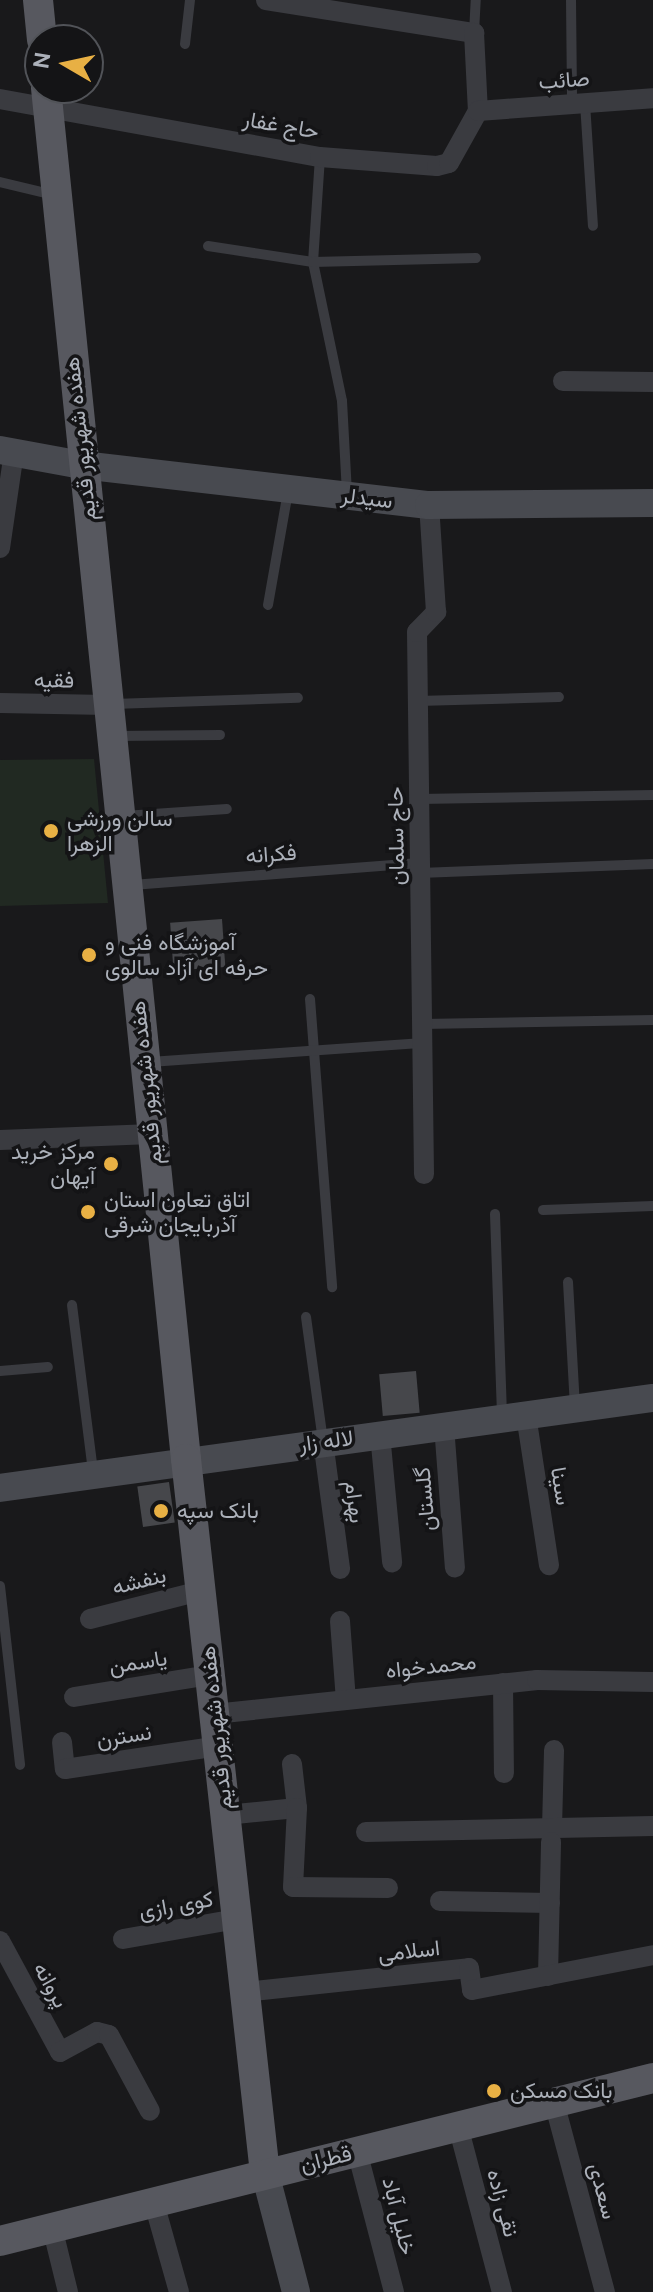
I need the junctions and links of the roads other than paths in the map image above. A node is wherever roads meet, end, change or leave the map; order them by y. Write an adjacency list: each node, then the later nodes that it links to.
1 (38, 0): 7 (main road)
2 (190, 0): 9 (lane)
3 (266, 0): 6 (street)
4 (476, 0): 8 (lane)
5 (571, 0): 13 (lane)
6 (373, 7): 8 (street)
7 (40, 24)
8 (474, 33): 16 (street)
9 (185, 44)
10 (24, 98): 12 (street, حاج غفار)
11 (653, 98): 13 (street, صائب)
12 (0, 99)
13 (579, 103): 16 (street, صائب); 20 (lane)
14 (48, 104): 19 (main road, هفده شهریور قدیم)
15 (75, 104): 17 (street, حاج غفار)
16 (478, 111): 17 (street, حاج غفار)
17 (320, 157): 23 (lane)
18 (0, 182): 19 (lane)
19 (56, 196): 27 (main road, هفده شهریور قدیم)
20 (593, 226)
21 (208, 246): 23 (lane)
22 (476, 258): 23 (lane)
23 (313, 262): 29 (lane)
24 (563, 381): 25 (street)
25 (653, 382)
26 (7, 451): 27 (main road, سیدلر); 32 (street)
27 (82, 465): 28 (main road, سیدلر); 38 (main road, هفده شهریور قدیم)
28 (288, 489): 29 (main road, سیدلر); 33 (lane)
29 (347, 496): 31 (main road, سیدلر)
30 (653, 503): 31 (main road, سیدلر)
31 (429, 505): 36 (street, حاج سلمان)
32 (0, 548)
33 (268, 605)
34 (559, 697): 36 (lane)
35 (298, 698): 38 (lane)
36 (418, 701): 42 (street, حاج سلمان)
37 (0, 703): 38 (street, فقیه)
38 (107, 705): 40 (main road, هفده شهریور قدیم)
39 (220, 735): 40 (lane)
40 (110, 736): 44 (main road, هفده شهریور قدیم)
41 (653, 795): 42 (lane)
42 (419, 799): 46 (street, حاج سلمان)
43 (227, 809): 44 (lane)
44 (118, 817): 47 (main road, هفده شهریور قدیم)
45 (653, 864): 46 (lane, فکرانه)
46 (419, 868): 47 (lane, فکرانه); 50 (street, حاج سلمان)
47 (126, 885): 52 (main road, هفده شهریور قدیم)
48 (310, 999): 51 (lane)
49 (653, 1020): 50 (lane)
50 (422, 1033): 51 (lane); 55 (street, حاج سلمان)
51 (314, 1051): 52 (lane); 60 (lane)
52 (144, 1062): 53 (main road, هفده شهریور قدیم)
53 (152, 1134): 54 (street); 71 (main road, هفده شهریور قدیم)
54 (0, 1140)
55 (424, 1174)
56 (653, 1206): 57 (lane)
57 (543, 1210)
58 (495, 1214): 67 (lane)
59 (568, 1282): 66 (lane)
60 (332, 1287)
61 (72, 1305): 72 (lane)
62 (306, 1317): 70 (lane)
63 (48, 1367): 64 (lane)
64 (0, 1371)
65 (653, 1398): 66 (main road, لاله زار)
66 (575, 1408): 67 (main road, لاله زار)
67 (514, 1416): 68 (main road, لاله زار); 75 (street, سینا)
68 (444, 1426): 69 (main road, لاله زار); 76 (street, گلستان)
69 (380, 1434): 70 (main road, لاله زار); 74 (street)
70 (323, 1441): 71 (main road, لاله زار); 77 (street, بهرام)
71 (186, 1459): 72 (main road, لاله زار); 79 (main road, هفده شهریور قدیم)
72 (94, 1473): 73 (main road, لاله زار)
73 (0, 1488)
74 (392, 1562)
75 (549, 1565)
76 (455, 1568)
77 (340, 1569)
78 (0, 1586): 92 (lane)
79 (200, 1591): 80 (street, بنفشه); 82 (main road, هفده شهریور قدیم)
80 (90, 1619)
81 (340, 1621): 86 (street)
82 (210, 1675): 85 (street, یاسمن); 87 (main road, هفده شهریور قدیم)
83 (653, 1682): 84 (street, محمدخواه)
84 (503, 1683): 86 (street, محمدخواه); 93 (street)
85 (74, 1697)
86 (346, 1700): 87 (street, محمدخواه)
87 (214, 1714): 89 (main road, هفده شهریور قدیم)
88 (62, 1742): 89 (street, نسترن)
89 (218, 1746): 95 (main road, هفده شهریور قدیم)
90 (554, 1750): 98 (street)
91 (292, 1764): 94 (street)
92 (20, 1765)
93 (504, 1773)
94 (297, 1808): 95 (street); 99 (street)
95 (226, 1815): 102 (main road, هفده شهریور قدیم)
96 (653, 1826): 98 (street)
97 (366, 1832): 98 (street)
98 (552, 1835): 101 (street)
99 (388, 1888)
100 (440, 1901): 101 (street)
101 (550, 1903): 106 (street)
102 (237, 1919): 103 (street, کوی رازی); 107 (main road, هفده شهریور قدیم)
103 (123, 1939)
104 (0, 1941): 110 (street, پروانه)
105 (653, 1955): 106 (street, اسلامی)
106 (548, 1976): 107 (street, اسلامی)
107 (245, 1992): 113 (main road, هفده شهریور قدیم)
108 (653, 2078): 109 (main road, قطران)
109 (554, 2102): 111 (main road, قطران); 122 (street, سعدی)
110 (150, 2111)
111 (458, 2126): 112 (main road, قطران); 121 (street, نقی زاده)
112 (357, 2151): 113 (main road, قطران); 120 (street, خلیل آباد)
113 (265, 2173): 114 (main road, قطران); 119 (main road)
114 (154, 2203): 115 (main road, قطران); 118 (street)
115 (52, 2227): 116 (main road, قطران); 117 (street)
116 (0, 2241)
117 (68, 2292)
118 (179, 2292)
119 (296, 2292)
120 (394, 2292)
121 (502, 2292)
122 (605, 2292)

